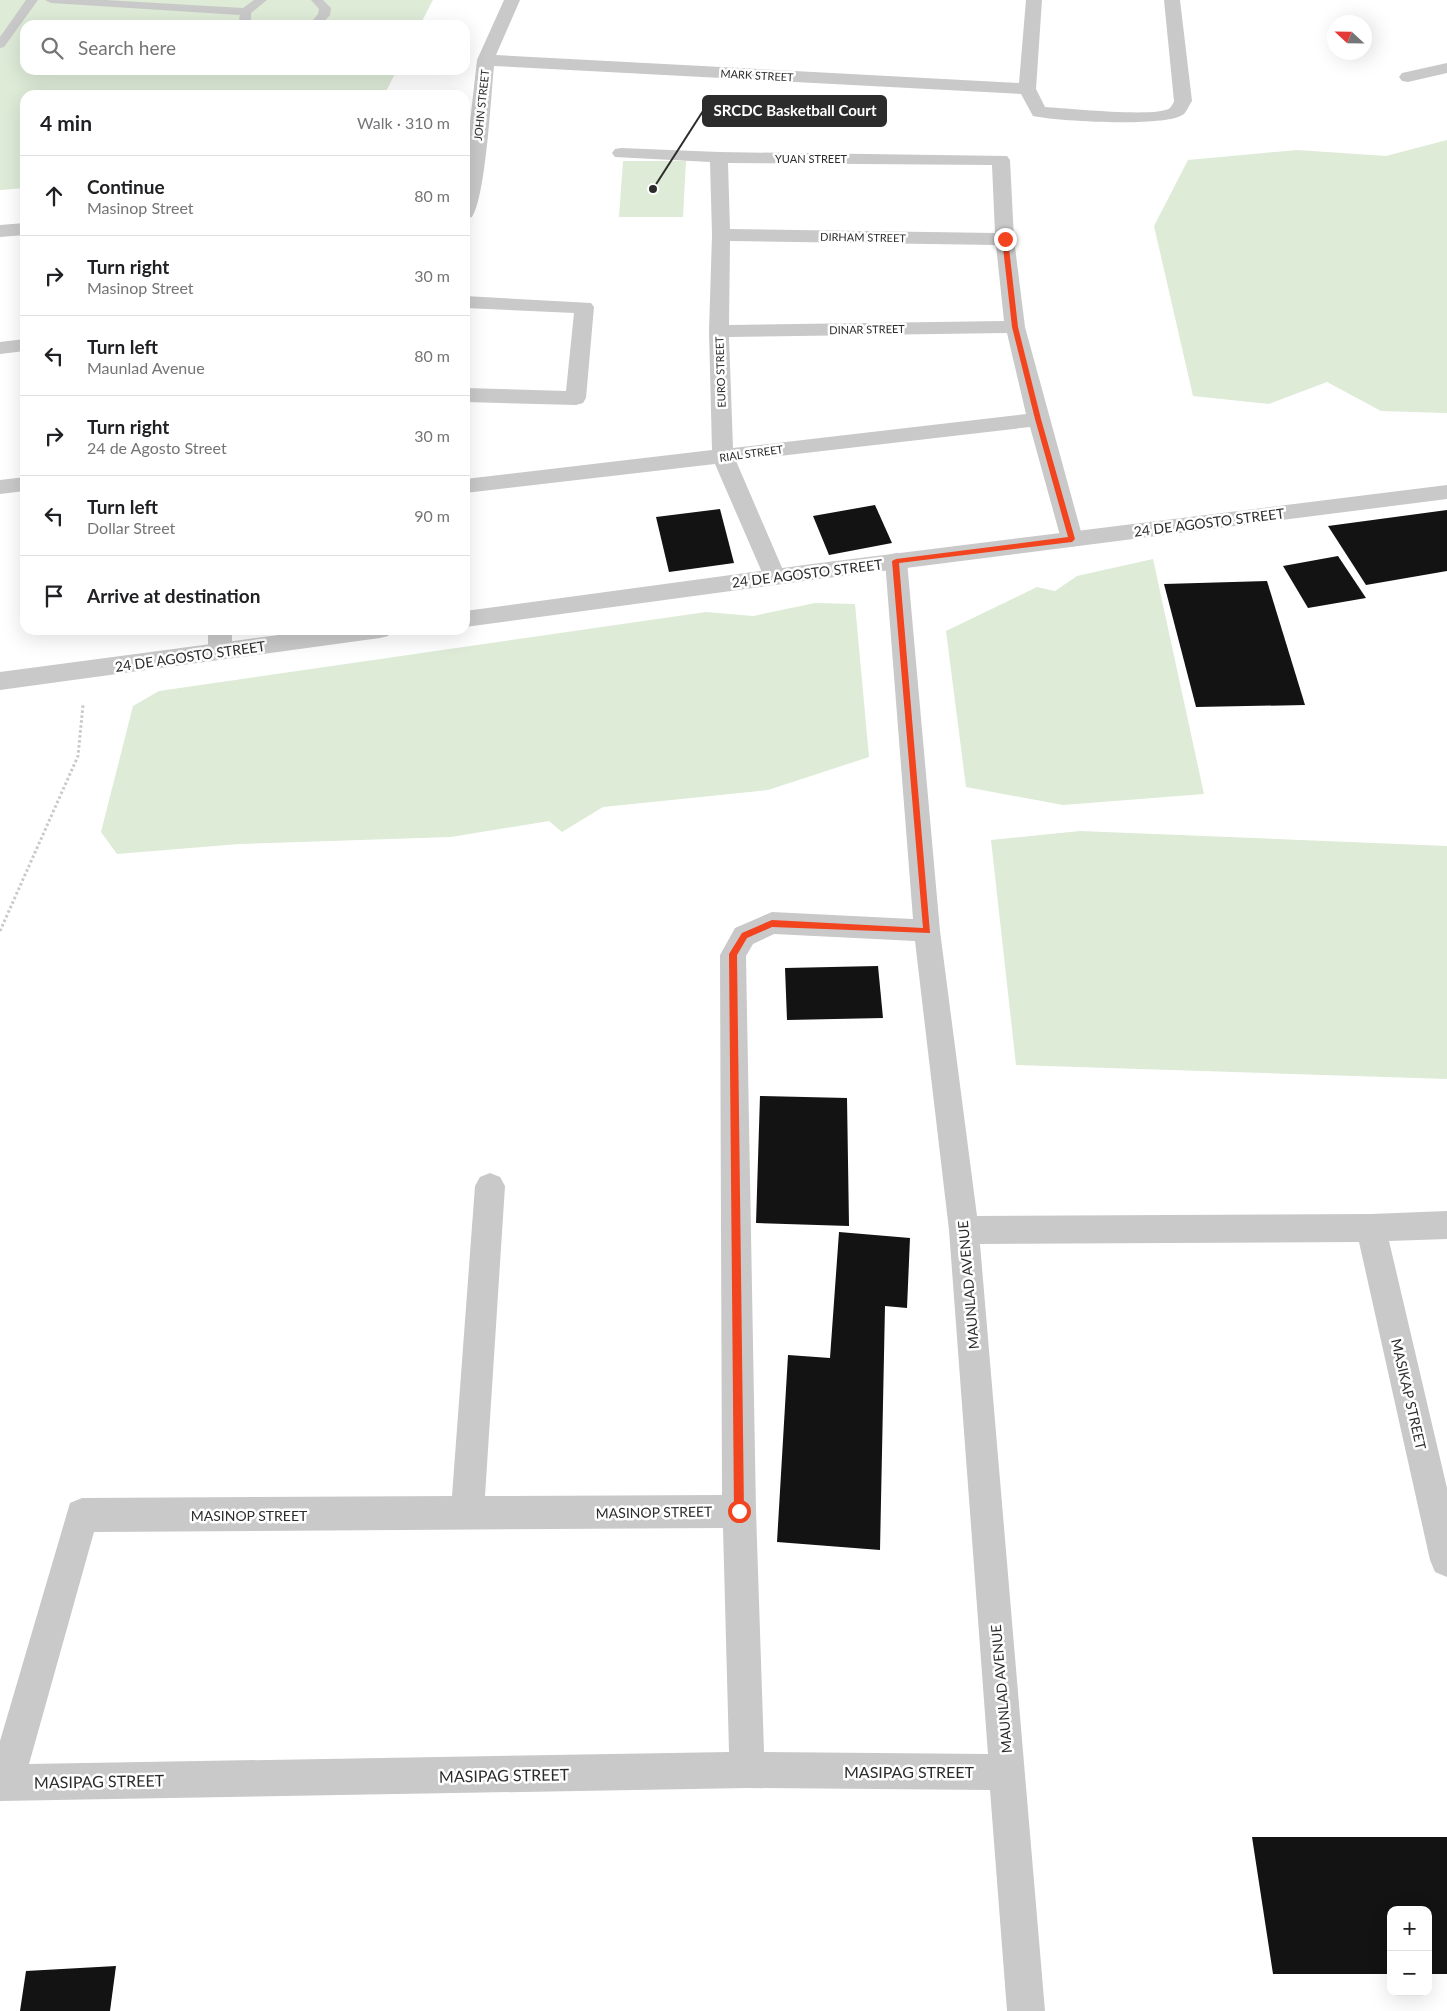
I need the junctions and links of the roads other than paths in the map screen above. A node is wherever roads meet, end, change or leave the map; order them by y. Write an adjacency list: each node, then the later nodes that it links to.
1 (32, 0): 11 (lane)
2 (51, 0): 8 (lane)
3 (262, 0): 8 (lane)
4 (317, 0): 10 (lane)
5 (512, 0): 12 (street, JOHN STREET)
6 (1034, 0): 15 (street)
7 (1172, 0): 15 (street)
8 (246, 12): 9 (lane)
9 (246, 20)
10 (320, 20)
11 (0, 45)
12 (486, 60): 15 (street, MARK STREET); 18 (street, JOHN STREET)
13 (1447, 68): 14 (street)
14 (1408, 77)
15 (1028, 89)
16 (621, 153): 17 (street, YUAN STREET)
17 (719, 157): 21 (street, EURO STREET); 22 (street, YUAN STREET)
18 (470, 179)
19 (20, 229): 20 (street)
20 (0, 231)
21 (721, 235): 22 (street, DIRHAM STREET); 25 (street, EURO STREET)
22 (1005, 239): 24 (street)
23 (470, 302): 28 (street)
24 (1015, 327): 25 (street, DINAR STREET); 29 (street)
25 (719, 331): 30 (street, EURO STREET)
26 (20, 346): 27 (street)
27 (0, 348)
28 (470, 395)
29 (1038, 419): 30 (street, RIAL STREET); 35 (street)
30 (723, 457): 32 (street, RIAL STREET); 37 (street, EURO STREET)
31 (20, 485): 33 (street)
32 (470, 485)
33 (0, 487)
34 (1447, 492): 35 (street, 24 DE AGOSTO STREET)
35 (1072, 539): 36 (street, 24 DE AGOSTO STREET)
36 (896, 561): 37 (street, 24 DE AGOSTO STREET); 42 (street, MAUNLAD AVENUE)
37 (775, 576): 38 (street, 24 DE AGOSTO STREET)
38 (470, 618)
39 (307, 635): 40 (street, 24 DE AGOSTO STREET)
40 (220, 641): 41 (street, 24 DE AGOSTO STREET)
41 (0, 682)
42 (928, 931): 46 (street, MAUNLAD AVENUE); 48 (street)
43 (490, 1186): 49 (street)
44 (1447, 1225): 45 (street)
45 (1372, 1228): 46 (street); 47 (street, MASIKAP STREET)
46 (964, 1230): 52 (street, MAUNLAD AVENUE)
47 (1439, 1489): 50 (street, MASIKAP STREET)
48 (739, 1511): 49 (street, MASINOP STREET); 51 (street)
49 (467, 1514): 53 (street, MASINOP STREET)
50 (1447, 1560)
51 (747, 1770): 52 (street, MASIPAG STREET); 53 (street, MASIPAG STREET)
52 (1008, 1772): 54 (street, MAUNLAD AVENUE)
53 (3, 1783)
54 (1026, 2011)

